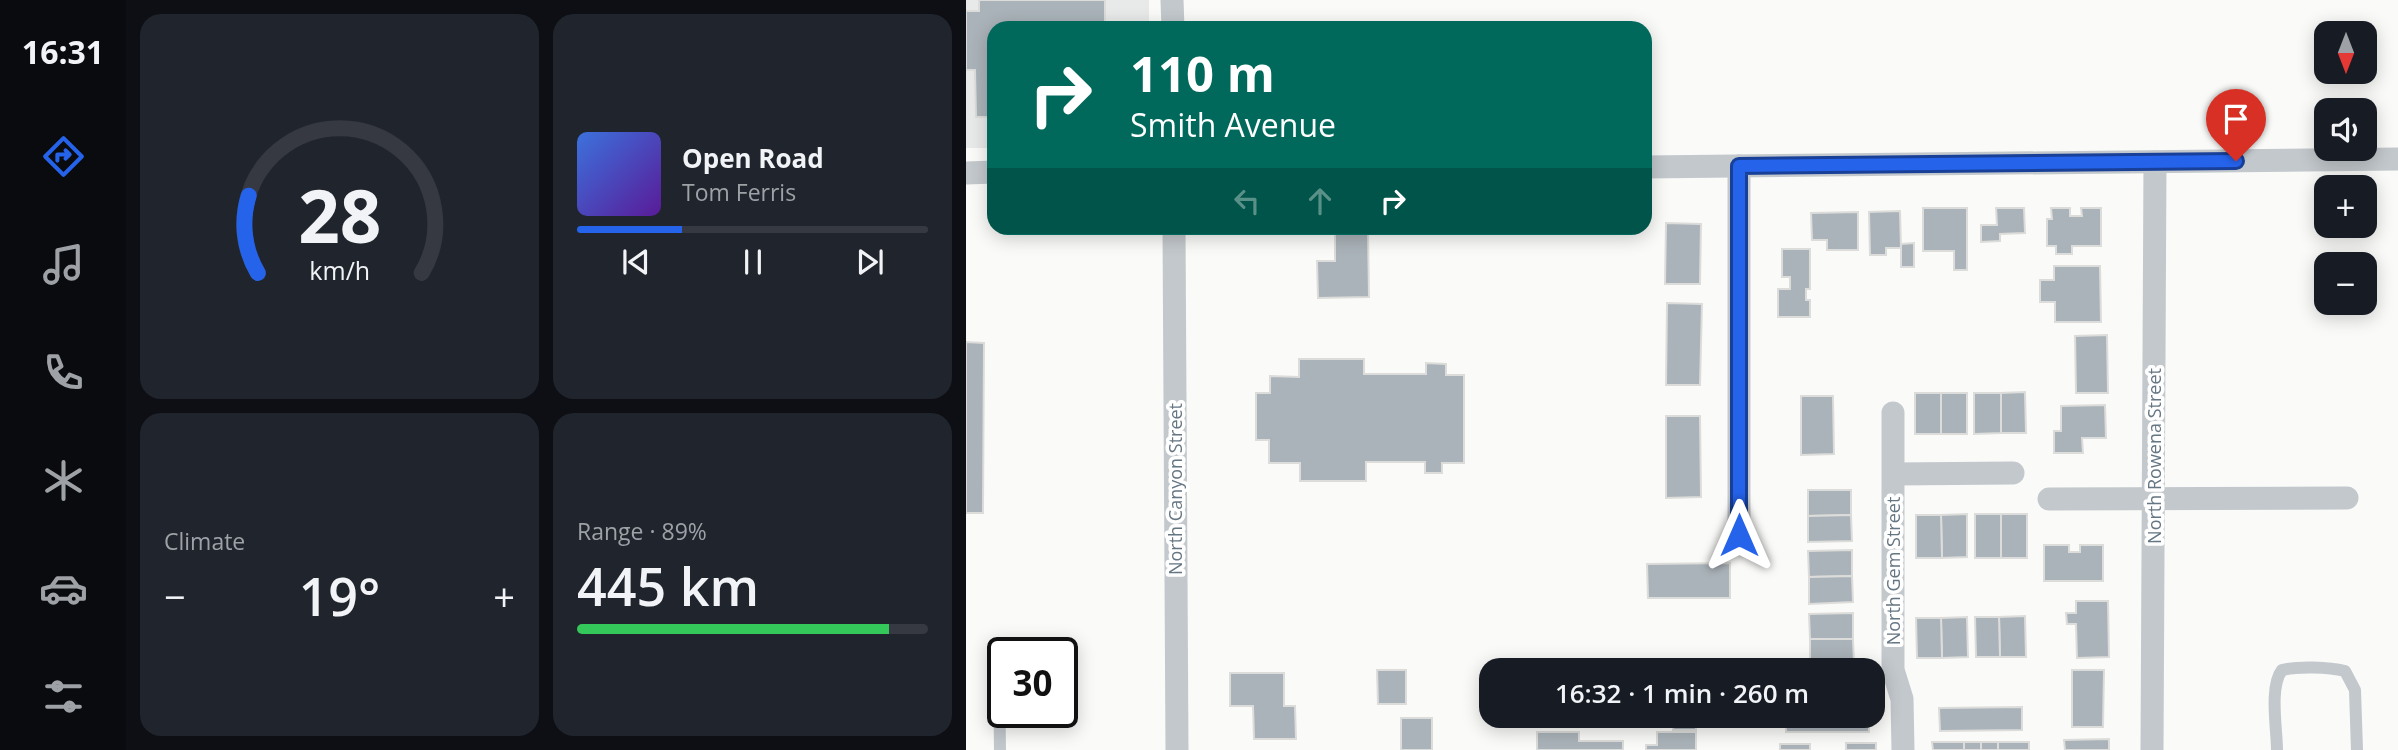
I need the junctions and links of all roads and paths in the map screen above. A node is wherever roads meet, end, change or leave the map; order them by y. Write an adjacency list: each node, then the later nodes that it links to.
1 (1172, 0): 2 (street)
2 (1172, 21)
3 (2398, 159): 4 (street)
4 (2155, 162): 5 (street); 13 (street, North Rowena Street)
5 (1739, 166): 6 (street); 16 (street)
6 (1652, 167)
7 (987, 172): 8 (street)
8 (966, 173)
9 (1174, 235): 19 (street, North Canyon Street)
10 (1893, 413): 12 (street, North Gem Street)
11 (2014, 473): 12 (street, North Gem Street)
12 (1894, 474): 20 (street, North Gem Street)
13 (2155, 498): 14 (street); 15 (street); 21 (street, North Rowena Street)
14 (2347, 498)
15 (2049, 499)
16 (1739, 535)
17 (1000, 728): 18 (lane)
18 (1000, 750)
19 (1177, 750)
20 (1903, 750)
21 (2152, 750)
22 (2277, 750): 23 (lane)
23 (2357, 750)

